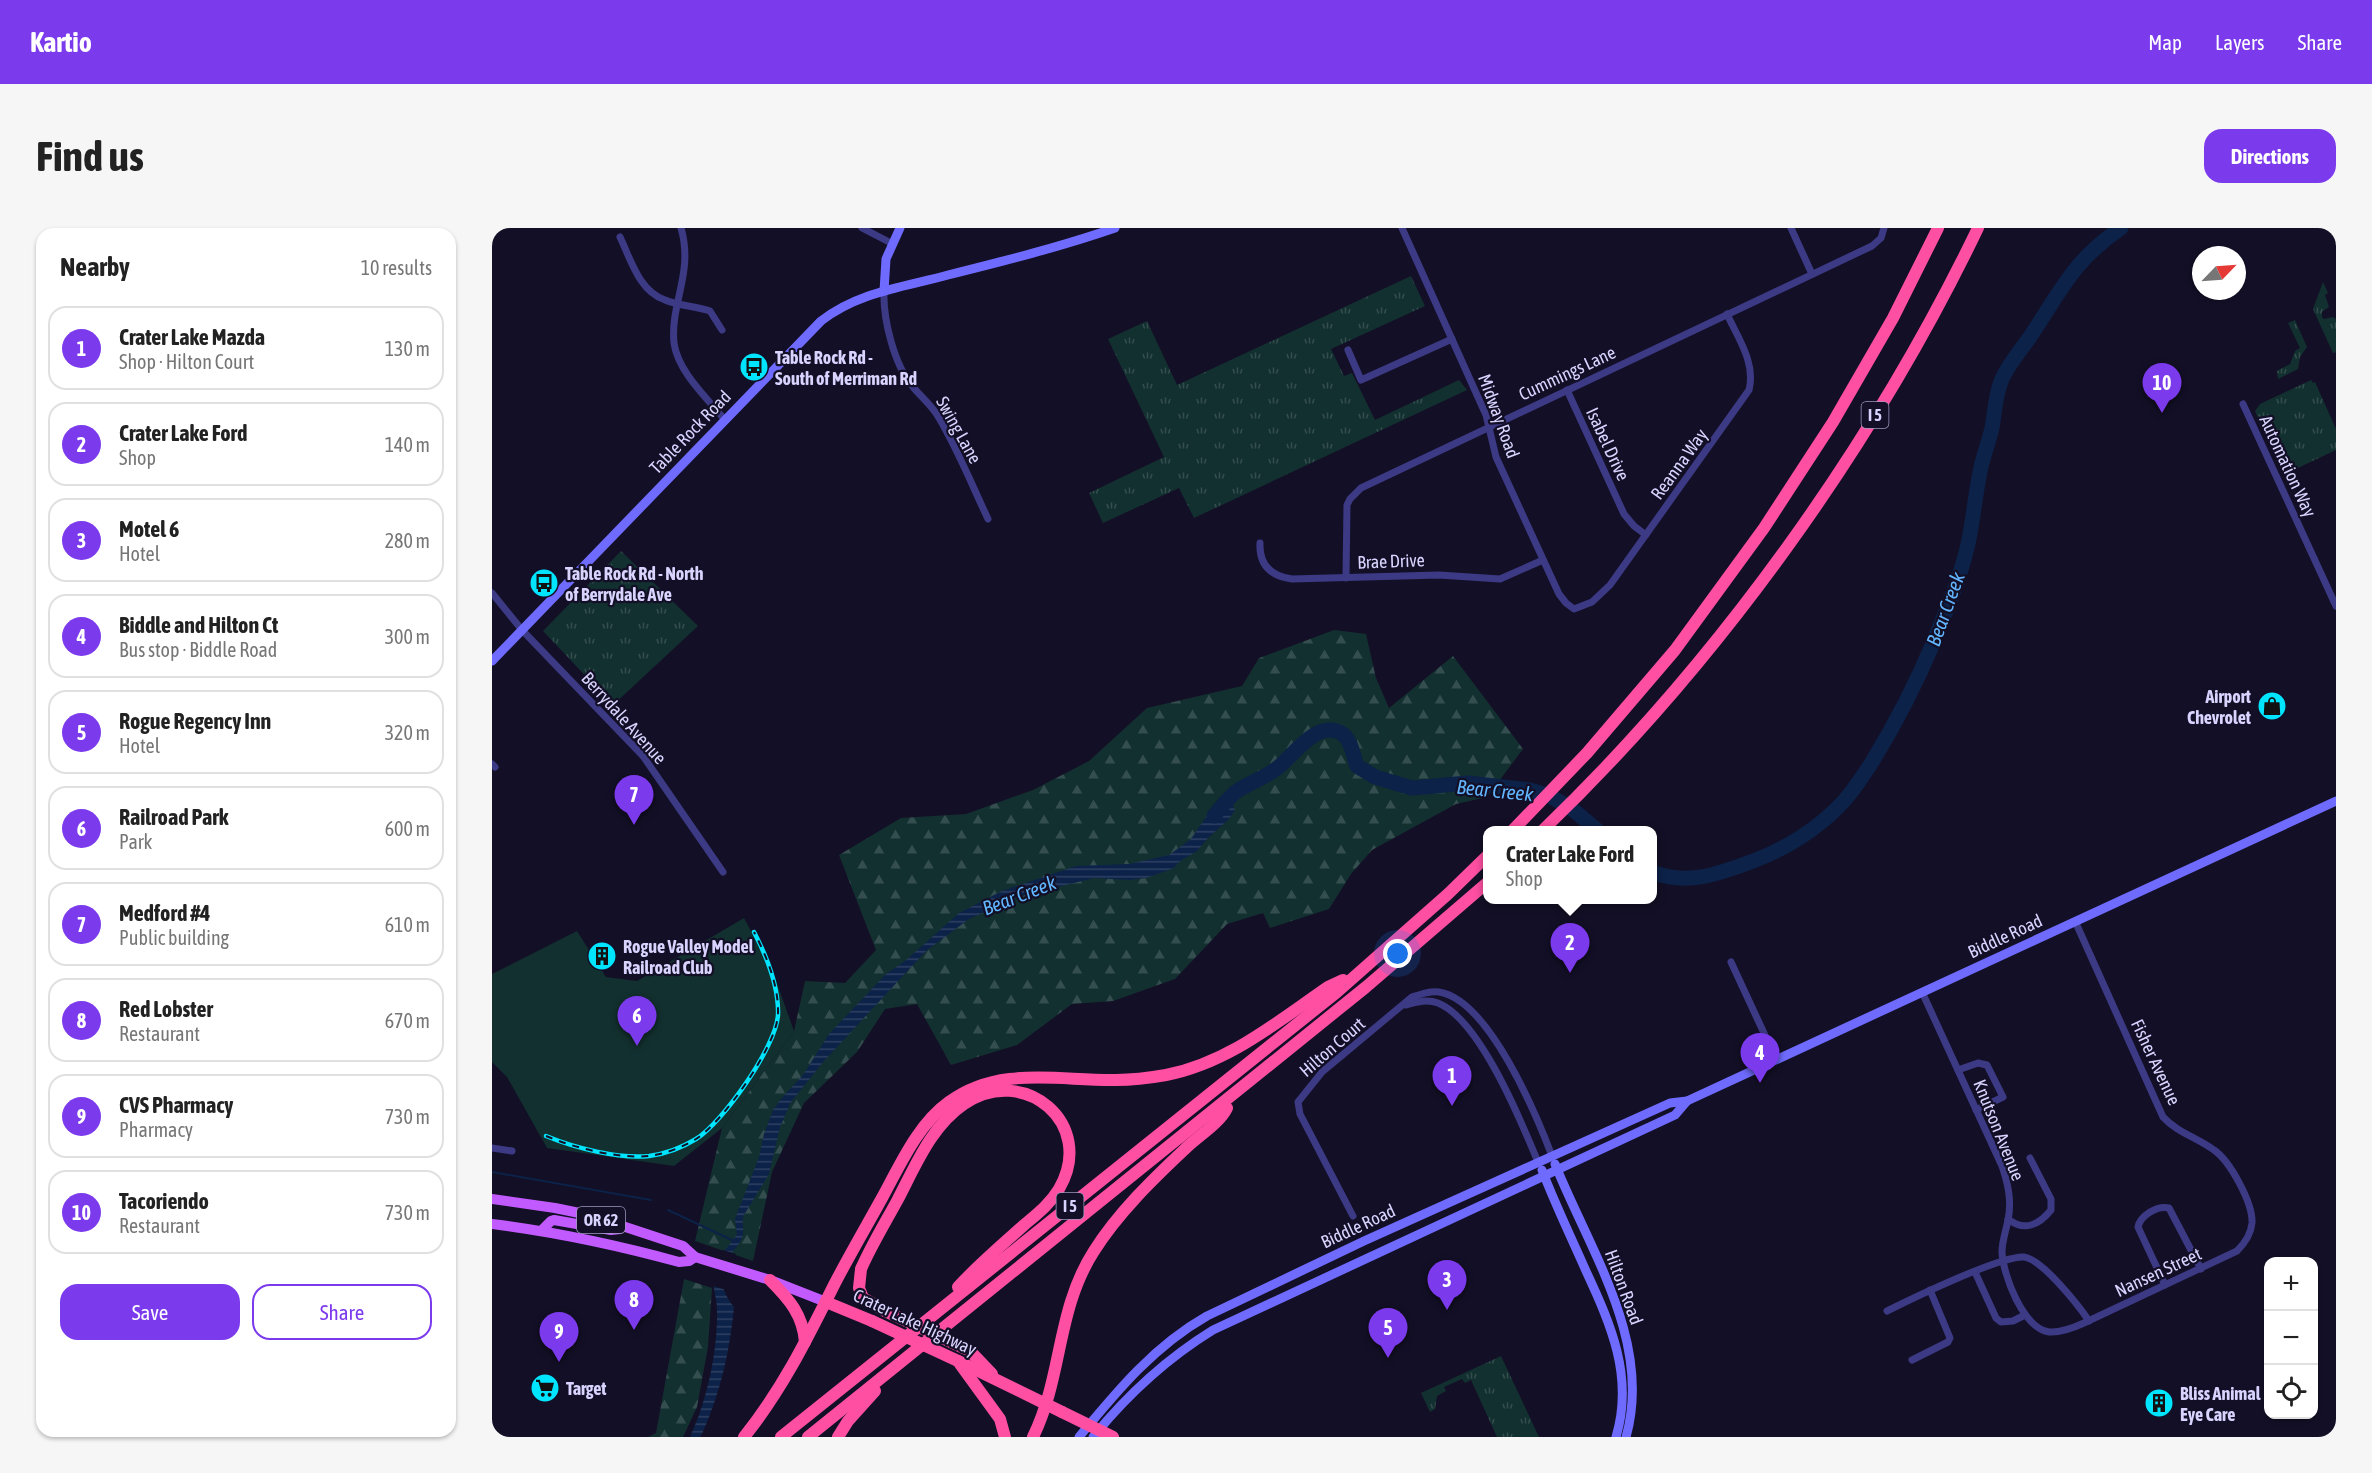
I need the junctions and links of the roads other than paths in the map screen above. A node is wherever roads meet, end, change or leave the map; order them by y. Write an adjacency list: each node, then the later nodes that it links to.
1 (681, 228): 14 (street)
2 (862, 228): 11 (street)
3 (900, 228): 11 (main road)
4 (1115, 228): 13 (main road, Table Rock Road)
5 (1402, 228): 17 (street, Midway Road)
6 (1791, 228): 12 (street)
7 (1884, 228): 12 (street, Cummings Lane)
8 (1938, 228): 34 (highway, I 5)
9 (1978, 228): 35 (highway, I 5)
10 (620, 237): 14 (street)
11 (891, 243): 13 (main road)
12 (1812, 274): 15 (street, Cummings Lane)
13 (884, 291): 21 (main road, Table Rock Road); 23 (street, Swing Lane)
14 (679, 303): 16 (street); 21 (street)
15 (1727, 314): 19 (street, Cummings Lane); 24 (street, Reanna Way)
16 (722, 330)
17 (1452, 339): 18 (street); 22 (street, Midway Road)
18 (1348, 350)
19 (1567, 390): 22 (street, Cummings Lane); 24 (street, Isabel Drive)
20 (2243, 405): 29 (street, Automation Way)
21 (725, 420): 31 (main road, Table Rock Road)
22 (1489, 427): 26 (street, Midway Road); 27 (street, Cummings Lane)
23 (987, 519)
24 (1646, 535): 30 (street, Reanna Way)
25 (1260, 543): 27 (street, Brae Drive)
26 (1543, 560): 27 (street, Brae Drive); 30 (street, Midway Road)
27 (1346, 578)
28 (492, 593): 31 (street, Berrydale Avenue)
29 (2336, 606)
30 (1574, 609)
31 (522, 630): 32 (main road, Table Rock Road); 37 (street, Berrydale Avenue)
32 (492, 661)
33 (2336, 801): 39 (main road, Biddle Road)
34 (1518, 826)
35 (1548, 826)
36 (1483, 860): 41 (highway, I 5)
37 (723, 872)
38 (1483, 886): 46 (highway, I 5)
39 (2075, 921): 42 (main road, Biddle Road); 59 (street, Fisher Avenue)
40 (1731, 962): 44 (street)
41 (1358, 974): 70 (highway); 71 (highway, I 5)
42 (1923, 992): 44 (main road, Biddle Road); 45 (street, Knutson Avenue)
43 (1403, 1006): 51 (street, Hilton Court); 53 (street); 57 (street, Hilton Court)
44 (1776, 1059): 47 (main road, Biddle Road)
45 (1958, 1070): 48 (street, Knutson Avenue); 48 (street)
46 (1233, 1096): 78 (highway, I 5); 80 (highway)
47 (1687, 1101): 51 (main road, Biddle Road); 54 (main road, Biddle Road)
48 (1976, 1110): 58 (street, Knutson Avenue)
49 (492, 1148): 50 (street)
50 (512, 1151)
51 (1552, 1156): 53 (main road, Biddle Road); 54 (main road, Hilton Road)
52 (2030, 1158): 58 (street)
53 (1538, 1162): 55 (main road, Hilton Road); 87 (main road, Biddle Road)
54 (1558, 1169): 55 (main road, Biddle Road); 91 (main road, Hilton Road)
55 (1544, 1176): 88 (main road, Biddle Road); 90 (main road, Hilton Road)
56 (492, 1199): 61 (main road, Crater Lake Highway / OR 62)
57 (1353, 1216)
58 (2008, 1219): 64 (street, Knutson Avenue)
59 (2252, 1222): 65 (street, Nansen Street)
60 (492, 1224): 62 (main road, Crater Lake Highway / OR 62)
61 (624, 1228): 62 (main road); 63 (main road, Crater Lake Highway / OR 62)
62 (542, 1230): 63 (main road, Crater Lake Highway / OR 62)
63 (692, 1257): 67 (main road, Crater Lake Highway / OR 62)
64 (2003, 1261): 66 (street); 73 (street, Knutson Avenue); 74 (street)
65 (2201, 1269): 68 (street, Nansen Street); 68 (street)
66 (1975, 1272): 69 (street); 73 (street)
67 (770, 1280): 70 (main road, Crater Lake Highway / OR 62); 75 (highway)
68 (2165, 1285): 74 (street, Nansen Street)
69 (1930, 1290): 72 (street); 76 (street)
70 (826, 1302): 75 (highway); 77 (highway, Crater Lake Highway / OR 62, bridge)
71 (939, 1310): 79 (highway, bridge); 82 (highway, I 5)
72 (1887, 1311)
73 (2025, 1315): 74 (street, Nansen Street)
74 (2089, 1321)
75 (805, 1343): 81 (highway)
76 (1912, 1360)
77 (958, 1361): 79 (highway, Crater Lake Highway / OR 62); 85 (highway)
78 (893, 1370): 83 (highway, I 5); 84 (highway)
79 (999, 1381): 80 (highway, Crater Lake Highway / OR 62)
80 (1047, 1405): 86 (highway); 89 (highway, Crater Lake Highway / OR 62, bridge)
81 (744, 1437)
82 (781, 1437)
83 (808, 1437)
84 (838, 1437)
85 (1005, 1437)
86 (1033, 1437)
87 (1079, 1437)
88 (1093, 1437)
89 (1113, 1437)
90 (1616, 1437)
91 (1626, 1437)

